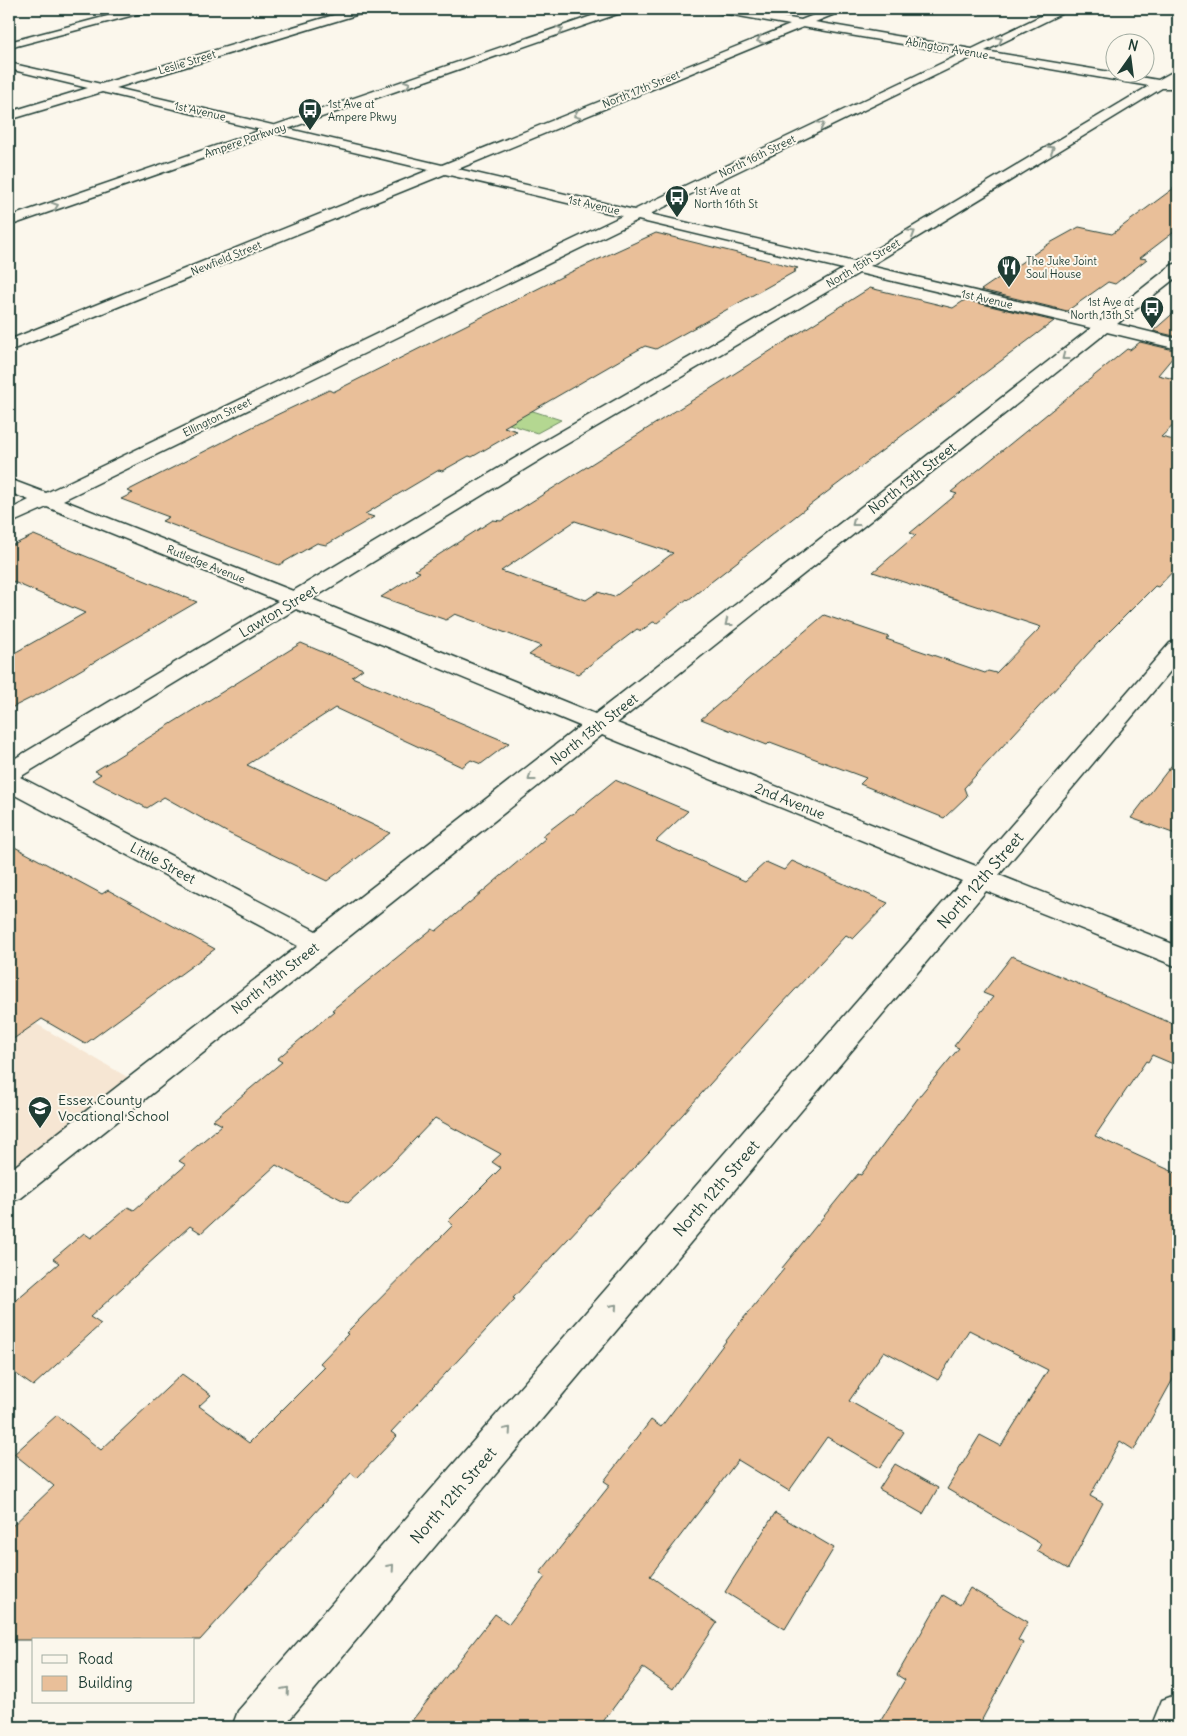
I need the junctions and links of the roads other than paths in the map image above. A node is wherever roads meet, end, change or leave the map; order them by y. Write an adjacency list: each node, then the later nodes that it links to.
1 (145, 9): 9 (street)
2 (365, 9): 18 (street, Leslie Street)
3 (584, 9): 10 (street)
4 (622, 9): 20 (street, Ampere Parkway, one-way to 4)
5 (716, 9): 11 (street, Abington Avenue)
6 (838, 9): 11 (street, North 17th Street)
7 (1063, 9): 13 (street, North 16th Street, one-way to 7)
8 (88, 14): 9 (street)
9 (103, 20): 12 (street)
10 (548, 21)
11 (802, 23): 13 (street, Abington Avenue); 23 (street, North 17th Street, one-way to 23)
12 (9, 45)
13 (972, 52): 16 (street, Abington Avenue); 24 (street, North 16th Street, one-way to 13)
14 (9, 66): 18 (street, 1st Avenue)
15 (1178, 73): 16 (street, North 15th Street)
16 (1160, 84): 17 (street, Abington Avenue); 26 (street, North 15th Street, one-way to 16)
17 (1178, 87)
18 (102, 88): 19 (street, Leslie Street); 21 (street, 1st Avenue)
19 (9, 116)
20 (273, 122): 21 (street, 1st Avenue); 23 (street, 1st Avenue); 25 (street, Ampere Parkway, one-way to 20)
21 (248, 123): 22 (street, Ampere Parkway)
22 (225, 131)
23 (444, 170): 24 (street, 1st Avenue); 31 (street, Newfield Street)
24 (635, 215): 26 (street, 1st Avenue); 28 (street, North 16th Street)
25 (9, 222)
26 (856, 268): 29 (street, 1st Avenue); 32 (street, North 15th Street)
27 (1178, 268): 29 (street, North 13th Street)
28 (425, 316): 34 (street, Ellington Street)
29 (1104, 327): 30 (street, 1st Avenue); 39 (street, North 13th Street, one-way to 39)
30 (1178, 344)
31 (9, 346)
32 (546, 448): 36 (street, Lawton Street)
33 (9, 485): 34 (street, Rutledge Avenue)
34 (45, 500): 35 (street, Ellington Street); 36 (street, Rutledge Avenue)
35 (9, 518)
36 (295, 600): 37 (street, Rutledge Avenue); 40 (street, Lawton Street)
37 (402, 645): 39 (street, 2nd Avenue)
38 (1178, 648): 42 (street, North 12th Street)
39 (599, 725): 42 (street, 2nd Avenue); 43 (street, North 13th Street, one-way to 43)
40 (9, 773)
41 (9, 782): 43 (street, Little Street)
42 (982, 877): 44 (street, 2nd Avenue); 47 (street, North 12th Street, one-way to 42)
43 (318, 944): 45 (street, North 13th Street)
44 (1178, 957)
45 (9, 1189)
46 (1178, 1716): 48 (street)
47 (254, 1727)
48 (1173, 1727)

